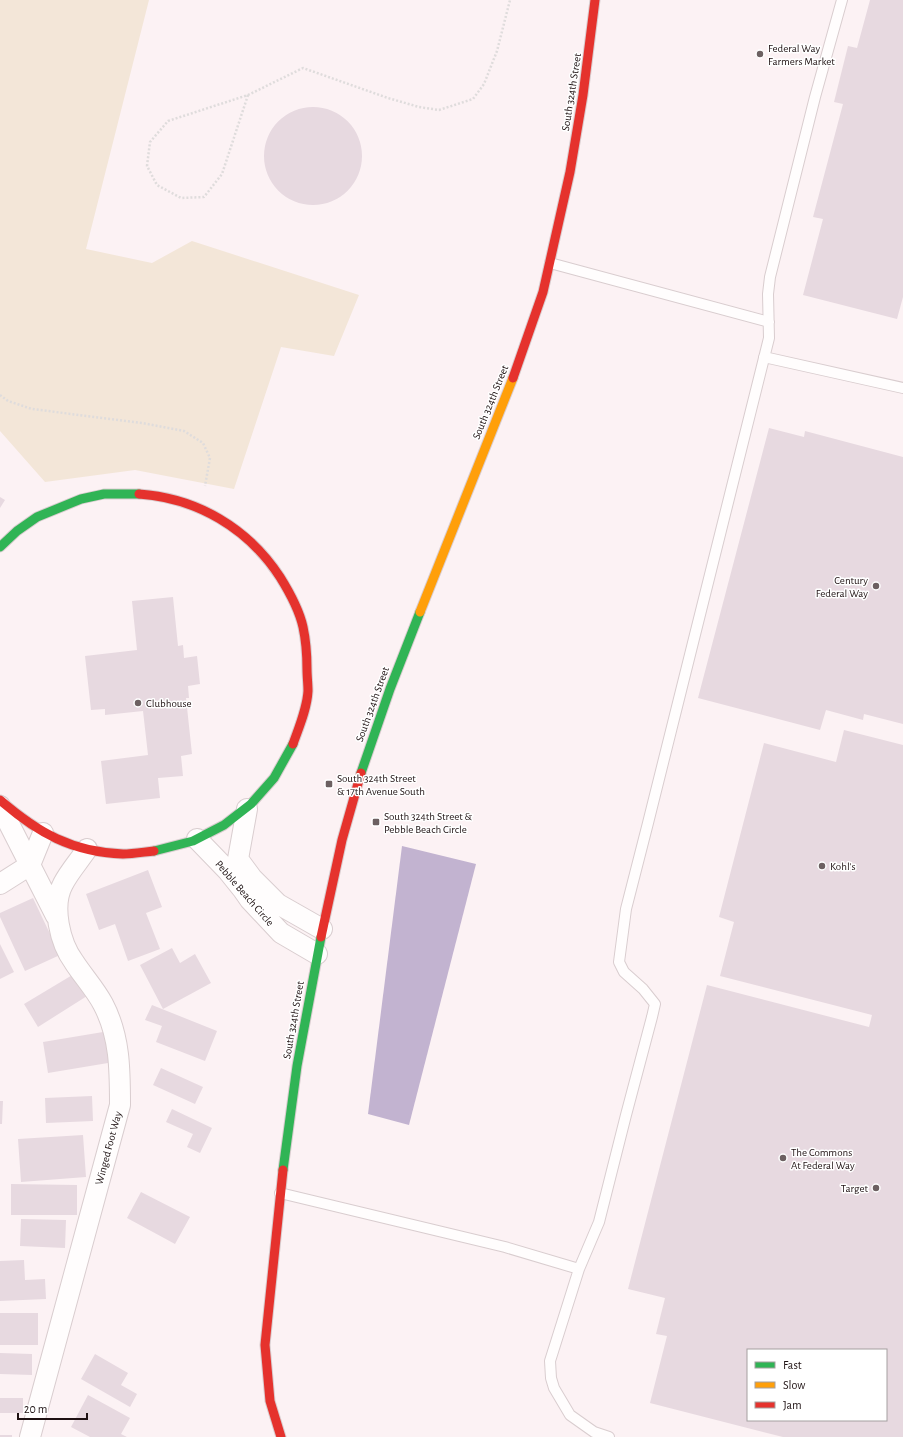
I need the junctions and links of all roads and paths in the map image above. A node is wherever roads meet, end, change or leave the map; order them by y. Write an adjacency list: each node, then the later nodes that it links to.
1 (510, 0): 4 (path)
2 (595, 0): 5 (street, South 324th Street)
3 (842, 0): 6 (lane)
4 (248, 95): 4 (path)
5 (550, 263): 6 (lane); 21 (street, South 324th Street)
6 (769, 322): 7 (lane)
7 (764, 357): 8 (lane); 24 (lane)
8 (903, 388)
9 (0, 396): 10 (path)
10 (199, 507): 11 (street); 14 (street)
11 (3, 544)
12 (0, 800): 15 (street)
13 (0, 806): 18 (street)
14 (247, 810): 16 (street); 21 (street, Pebble Beach Circle)
15 (43, 833): 17 (street); 18 (street)
16 (197, 839): 17 (street); 22 (street, Pebble Beach Circle)
17 (87, 850): 20 (street, Winged Foot Way)
18 (30, 864): 19 (street); 20 (street)
19 (0, 884)
20 (56, 916): 25 (street, Winged Foot Way)
21 (322, 929): 22 (street, South 324th Street)
22 (317, 954): 23 (street, South 324th Street)
23 (280, 1193): 24 (lane); 26 (street, South 324th Street)
24 (579, 1269): 27 (lane)
25 (30, 1437)
26 (281, 1437)
27 (609, 1437)

